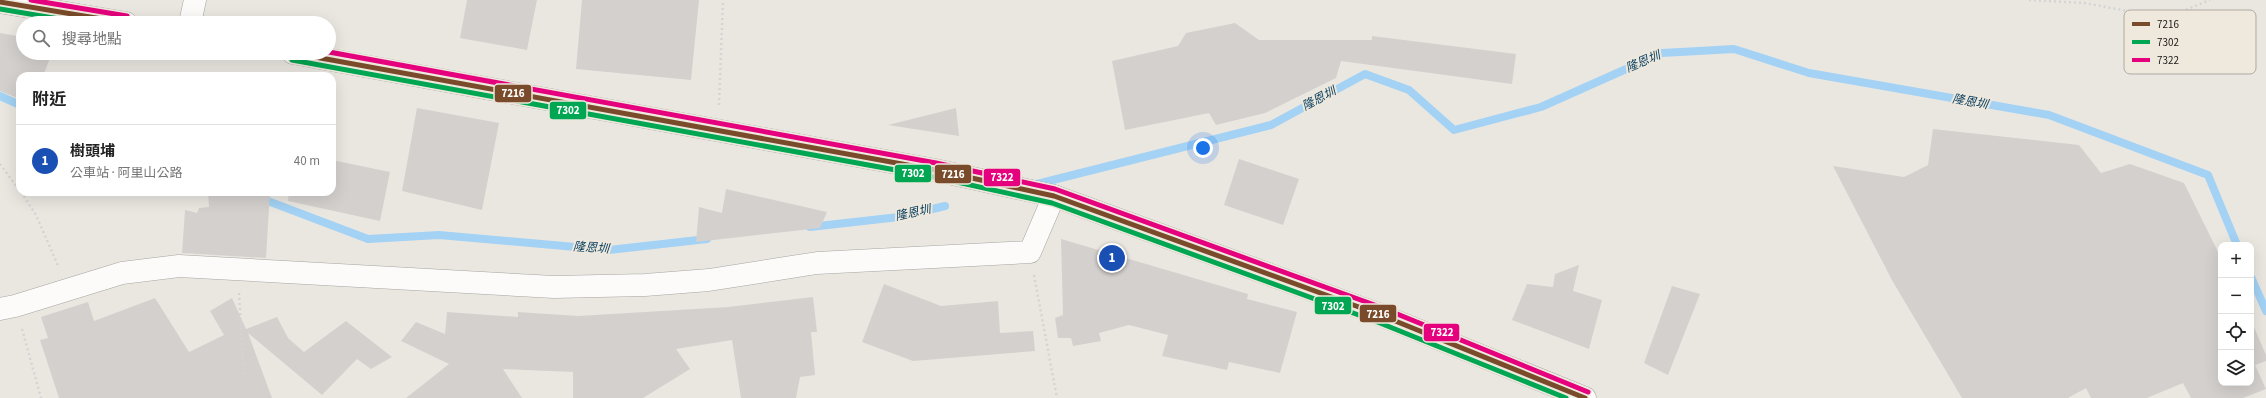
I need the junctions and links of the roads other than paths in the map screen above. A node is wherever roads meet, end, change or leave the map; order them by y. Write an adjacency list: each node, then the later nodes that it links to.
1 (195, 0): 4 (main road)
2 (0, 2): 3 (main road)
3 (84, 16)
4 (192, 16)
5 (331, 60): 6 (main road)
6 (1054, 196): 7 (main road); 8 (main road)
7 (8, 307)
8 (1585, 398)

